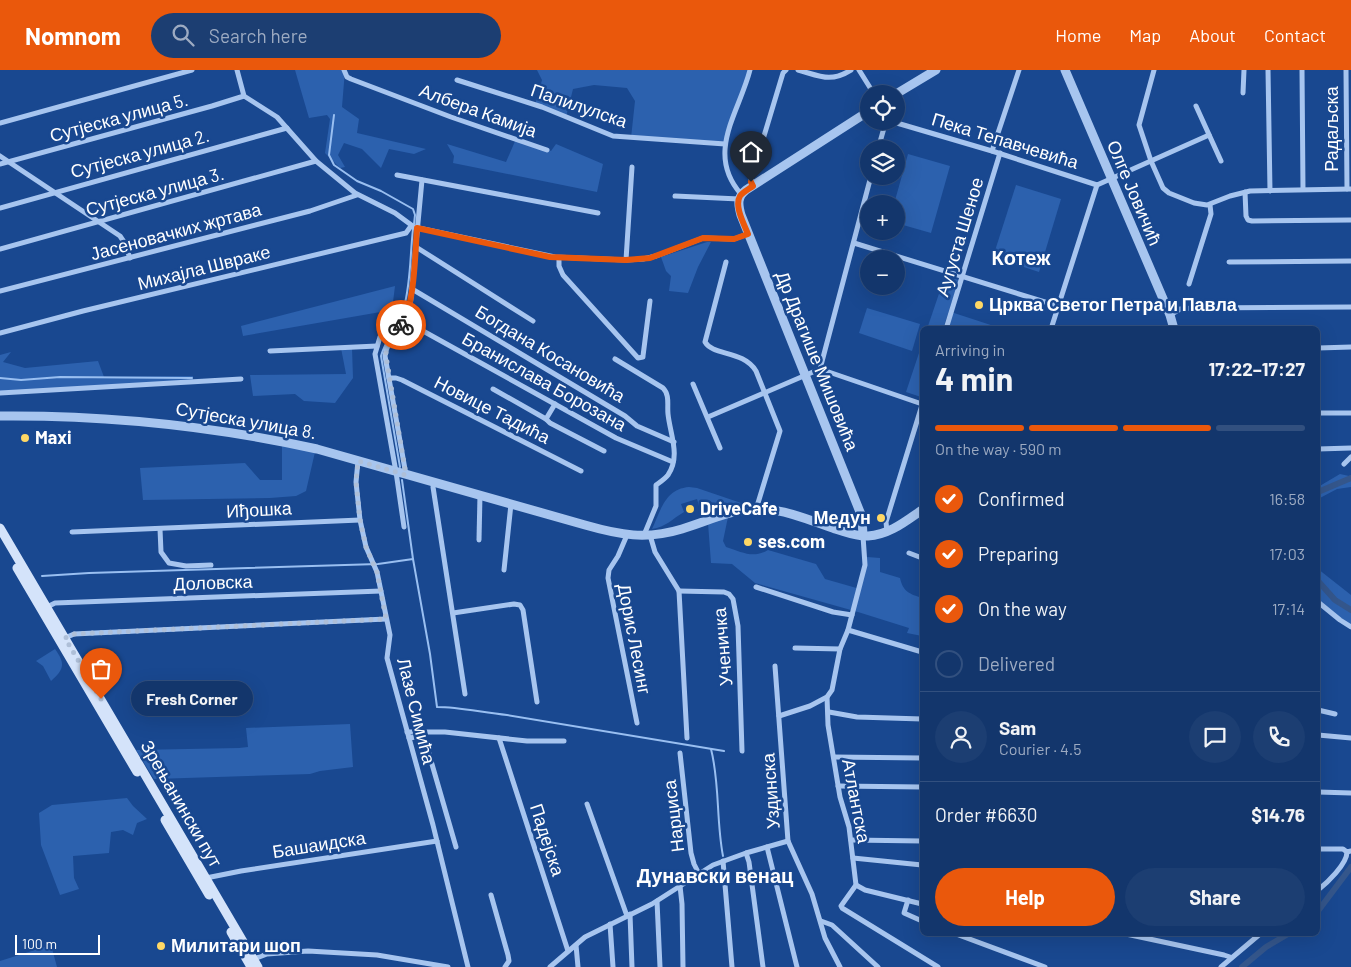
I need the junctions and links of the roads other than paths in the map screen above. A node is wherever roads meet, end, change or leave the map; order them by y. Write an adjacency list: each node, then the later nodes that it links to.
1 (192, 70): 24 (street)
2 (237, 70): 21 (street)
3 (750, 70): 28 (street)
4 (786, 70): 44 (street)
5 (798, 70): 6 (street)
6 (851, 70)
7 (859, 70): 18 (street)
8 (936, 70): 19 (street)
9 (1019, 70): 30 (street)
10 (1065, 70): 40 (street, Олге Јовичић)
11 (1154, 70): 34 (street)
12 (1244, 70): 20 (street)
13 (1268, 70): 47 (street)
14 (1302, 70): 46 (street)
15 (1346, 70): 45 (street, Радаљска)
16 (345, 72): 29 (street, Албера Камија)
17 (457, 80): 28 (street, Палилулска)
18 (868, 85)
19 (905, 89)
20 (1243, 93)
21 (244, 96): 26 (street); 36 (street, Сутјеска улица 5.)
22 (1196, 106): 27 (street)
23 (860, 117): 44 (street)
24 (0, 123)
25 (905, 125): 30 (street, Пека Тепавчевића)
26 (287, 128): 33 (street); 48 (street, Сутјеска улица 2.)
27 (1209, 135): 34 (street, Пека Тепавчевића); 35 (street)
28 (725, 144): 52 (street)
29 (547, 150)
30 (992, 151): 31 (street, Пека Тепавчевића)
31 (1000, 153): 42 (street, Пека Тепавчевића); 69 (street, Аугуста Шеное)
32 (0, 156): 36 (street)
33 (316, 161): 50 (street); 57 (street, Сутјеска улица 3.)
34 (1151, 161): 40 (street, Пека Тепавчевића); 53 (street)
35 (1221, 161)
36 (9, 162): 37 (street, Сутјеска улица 5.); 48 (street)
37 (0, 164)
38 (632, 167): 65 (street)
39 (397, 174): 41 (street)
40 (1110, 178): 42 (street, Пека Тепавчевића); 76 (street, Олге Јовичић)
41 (422, 180): 55 (street); 58 (street)
42 (1098, 184): 74 (street)
43 (869, 185): 60 (street)
44 (753, 186): 52 (street)
45 (1349, 189): 46 (street)
46 (1303, 190): 47 (street)
47 (1270, 191): 49 (street)
48 (54, 192): 54 (street, Сутјеска улица 2.); 57 (street)
49 (1245, 192): 53 (street); 56 (street)
50 (357, 195): 58 (street); 63 (street, Јасеновачких жртава)
51 (675, 196): 52 (street)
52 (740, 196): 59 (street, Др Драгише Мишовића)
53 (1210, 205): 70 (street)
54 (0, 208)
55 (598, 214)
56 (1351, 220)
57 (97, 221): 62 (street, Сутјеска улица 3.); 63 (street)
58 (414, 227): 61 (street); 64 (street); 83 (street, Михајла Швраке)
59 (748, 234): 65 (street); 90 (street, Др Драгише Мишовића)
60 (854, 242): 69 (street); 89 (street)
61 (416, 247): 71 (street); 79 (street)
62 (0, 248)
63 (130, 258): 72 (street, Јасеновачких жртава)
64 (559, 258): 65 (street); 73 (street)
65 (626, 260)
66 (1351, 261): 68 (street)
67 (726, 262): 96 (street)
68 (1229, 262)
69 (963, 275): 74 (street); 80 (street, Аугуста Шеное)
70 (1189, 284)
71 (412, 289): 78 (street); 105 (street, Богдана Косановића)
72 (0, 291)
73 (650, 302)
74 (1058, 306): 81 (street)
75 (1351, 307): 76 (street)
76 (1170, 315): 82 (street, Олге Јовичић)
77 (392, 316): 84 (street)
78 (405, 321): 91 (street); 98 (street, Бранислава Борозана)
79 (533, 321)
80 (947, 326)
81 (1052, 326)
82 (1173, 326)
83 (0, 333)
84 (377, 346): 87 (street); 115 (street)
85 (1351, 347): 86 (street)
86 (1320, 348)
87 (270, 351)
88 (615, 359): 105 (street)
89 (820, 368): 90 (street); 97 (street)
90 (805, 375): 96 (street); 129 (street, Др Драгише Мишовића)
91 (389, 378): 114 (street, Новице Тадића); 115 (street)
92 (241, 379): 95 (street)
93 (694, 384): 103 (street)
94 (493, 389): 104 (street)
95 (0, 392)
96 (765, 392): 103 (street); 119 (street)
97 (920, 403)
98 (555, 404): 104 (street); 112 (street, Бранислава Борозана)
99 (920, 411): 126 (street)
100 (1351, 413): 101 (street)
101 (1320, 414)
102 (0, 416): 111 (street, Сутјеска улица 8.)
103 (708, 417): 106 (street)
104 (546, 419): 109 (street)
105 (674, 442): 112 (street)
106 (720, 448)
107 (1351, 448): 108 (street)
108 (1320, 449)
109 (604, 451)
110 (1351, 457): 113 (street)
111 (358, 461): 115 (street, Сутјеска улица 8.); 121 (street, Лазе Симића)
112 (673, 462): 128 (street)
113 (1344, 464)
114 (581, 471)
115 (401, 473): 116 (street, Сутјеска улица 8.); 122 (street)
116 (434, 483): 117 (street, Сутјеска улица 8.); 141 (street)
117 (480, 495): 118 (street, Сутјеска улица 8.); 131 (street)
118 (512, 504): 127 (street, Сутјеска улица 8.); 135 (street)
119 (758, 509): 128 (street, Сутјеска улица 8.); 129 (street, Сутјеска улица 8.)
120 (920, 511): 126 (street)
121 (360, 520): 124 (street, Иђошка); 138 (street, Лазе Симића)
122 (404, 526)
123 (0, 528): 140 (main road, Зрењанински пут)
124 (160, 529): 125 (street, Иђошка); 134 (street)
125 (72, 532)
126 (887, 532): 129 (street)
127 (627, 535): 128 (street, Сутјеска улица 8.); 159 (street, Дорис Лесинг)
128 (647, 536): 137 (street)
129 (863, 536): 142 (street)
130 (0, 540): 206 (main road, Зрењанински пут)
131 (479, 540)
132 (909, 553): 133 (street)
133 (920, 557)
134 (212, 565)
135 (504, 570)
136 (756, 587): 142 (street)
137 (679, 590): 163 (street); 166 (street, Ученичка)
138 (381, 591): 140 (street, Доловска); 143 (street, Лазе Симића)
139 (1320, 604): 144 (street)
140 (47, 606): 146 (main road, Зрењанински пут)
141 (453, 613): 151 (street); 153 (street)
142 (852, 615): 145 (street)
143 (386, 619): 146 (street); 160 (street, Лазе Симића)
144 (1351, 627)
145 (848, 630): 148 (street); 149 (street)
146 (65, 638): 188 (main road, Зрењанински пут)
147 (795, 648): 148 (street)
148 (840, 648): 152 (street)
149 (920, 651)
150 (775, 666): 157 (street, Уздинска)
151 (465, 694)
152 (827, 696): 155 (street, Атлантска); 157 (street)
153 (537, 702)
154 (1320, 710): 156 (street)
155 (828, 712): 158 (street); 168 (street, Атлантска)
156 (1336, 714)
157 (779, 716): 177 (street, Уздинска)
158 (920, 718)
159 (637, 723)
160 (408, 735): 162 (street); 176 (street, Лазе Симића); 179 (street)
161 (1320, 735): 164 (street)
162 (499, 738): 165 (street); 204 (street, Падејска)
163 (687, 738)
164 (1351, 738)
165 (564, 741)
166 (742, 751)
167 (680, 753): 187 (street, Нарциса)
168 (834, 757): 169 (street); 170 (street, Атлантска)
169 (920, 758)
170 (838, 786): 171 (street); 175 (street, Атлантска)
171 (920, 787)
172 (1320, 792): 173 (street)
173 (1351, 792)
174 (587, 804): 196 (street)
175 (851, 840): 178 (street); 184 (street, Атлантска)
176 (437, 841): 188 (street, Башаидска); 208 (street, Лазе Симића)
177 (788, 841): 180 (street); 198 (street, Уздинска)
178 (920, 841)
179 (456, 846)
180 (767, 847): 183 (street); 218 (street)
181 (1320, 849): 182 (street)
182 (1349, 851): 191 (street)
183 (746, 853): 185 (street); 217 (street)
184 (854, 858): 186 (street); 189 (street, Атлантска)
185 (723, 861): 187 (street); 216 (street)
186 (920, 866)
187 (700, 874): 190 (street)
188 (206, 878): 206 (main road, Зрењанински пут)
189 (856, 885): 193 (street); 221 (street)
190 (680, 886): 194 (street); 215 (street)
191 (1320, 888)
192 (491, 895): 209 (street)
193 (908, 900): 195 (street); 197 (street)
194 (657, 901): 196 (street); 214 (street)
195 (920, 903)
196 (628, 915): 199 (street); 213 (street)
197 (920, 920)
198 (821, 921): 219 (street, Уздинска); 220 (street)
199 (610, 924): 203 (street); 212 (street)
200 (961, 936): 222 (street)
201 (1135, 936): 205 (street)
202 (1258, 936): 205 (street)
203 (576, 945): 204 (street); 211 (street)
204 (568, 951): 210 (street)
205 (1230, 958): 223 (street)
206 (254, 964): 207 (street)
207 (448, 967)
208 (468, 967)
209 (505, 967)
210 (550, 967)
211 (578, 967)
212 (613, 967)
213 (632, 967)
214 (660, 967)
215 (683, 967)
216 (732, 967)
217 (763, 967)
218 (797, 967)
219 (840, 967)
220 (878, 967)
221 (938, 967)
222 (1045, 967)
223 (1221, 967)

